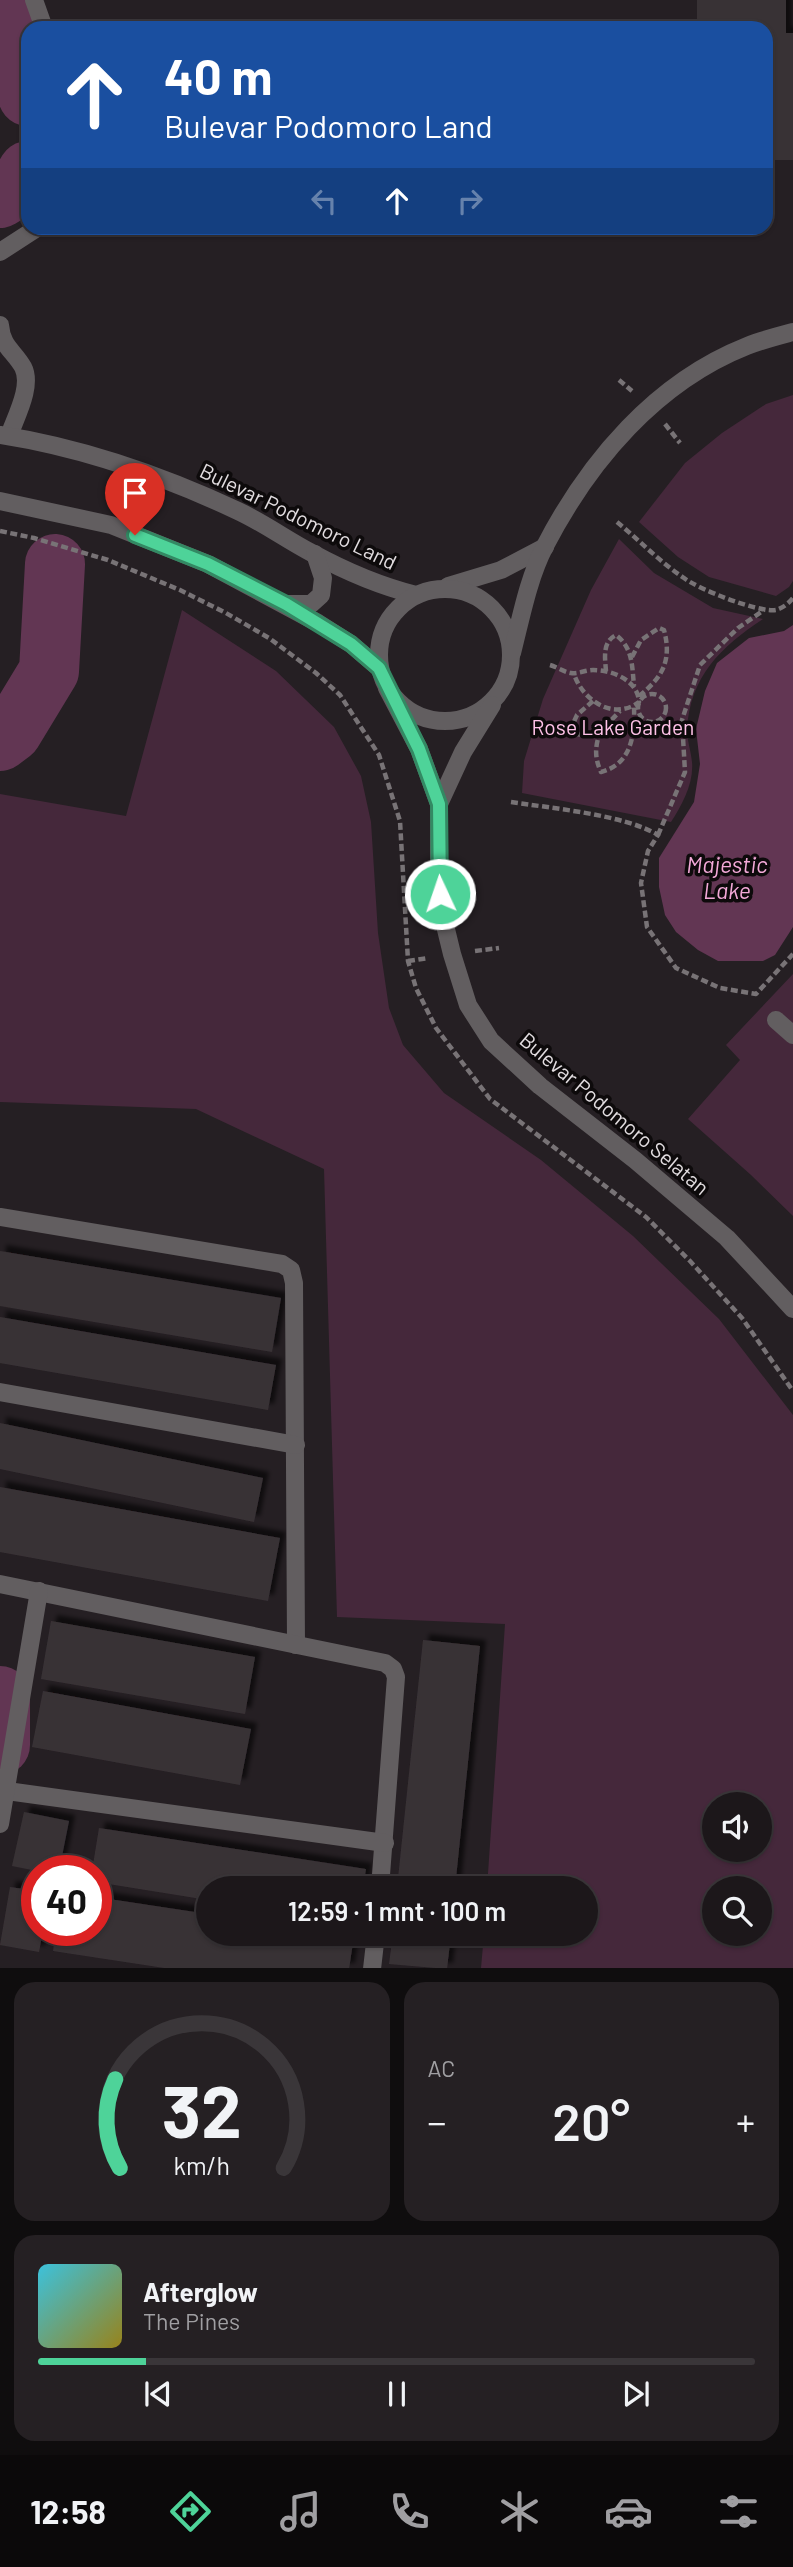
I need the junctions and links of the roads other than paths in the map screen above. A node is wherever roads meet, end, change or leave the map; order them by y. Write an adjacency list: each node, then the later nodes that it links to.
1 (34, 0): 2 (street)
2 (42, 21)
3 (26, 235): 4 (street)
4 (0, 251)
5 (0, 325): 7 (street)
6 (793, 332): 9 (street)
7 (5, 435): 10 (street, Bulevar Podomoro Land)
8 (0, 501): 13 (street)
9 (545, 547): 11 (street); 14 (street)
10 (315, 554): 12 (street, Bulevar Podomoro Land); 13 (street)
11 (438, 589): 12 (street); 14 (street)
12 (416, 595): 15 (street)
13 (286, 604): 15 (street)
14 (512, 653): 17 (street)
15 (379, 668): 16 (street)
16 (387, 688): 17 (street); 18 (street, Bulevar Podomoro Selatan)
17 (499, 695): 18 (street, Bulevar Podomoro Selatan)
18 (439, 804): 22 (street, Bulevar Podomoro Selatan)
19 (776, 1020): 20 (street)
20 (793, 1035)
21 (0, 1217): 24 (street)
22 (793, 1309)
23 (0, 1392): 24 (street)
24 (296, 1445): 27 (street)
25 (0, 1584): 26 (street)
26 (39, 1591): 27 (street); 28 (street)
27 (296, 1645): 30 (street)
28 (7, 1791): 29 (street); 30 (street)
29 (0, 1824)
30 (385, 1843): 31 (street)
31 (381, 1876)
32 (375, 1946): 33 (street)
33 (372, 1968)

